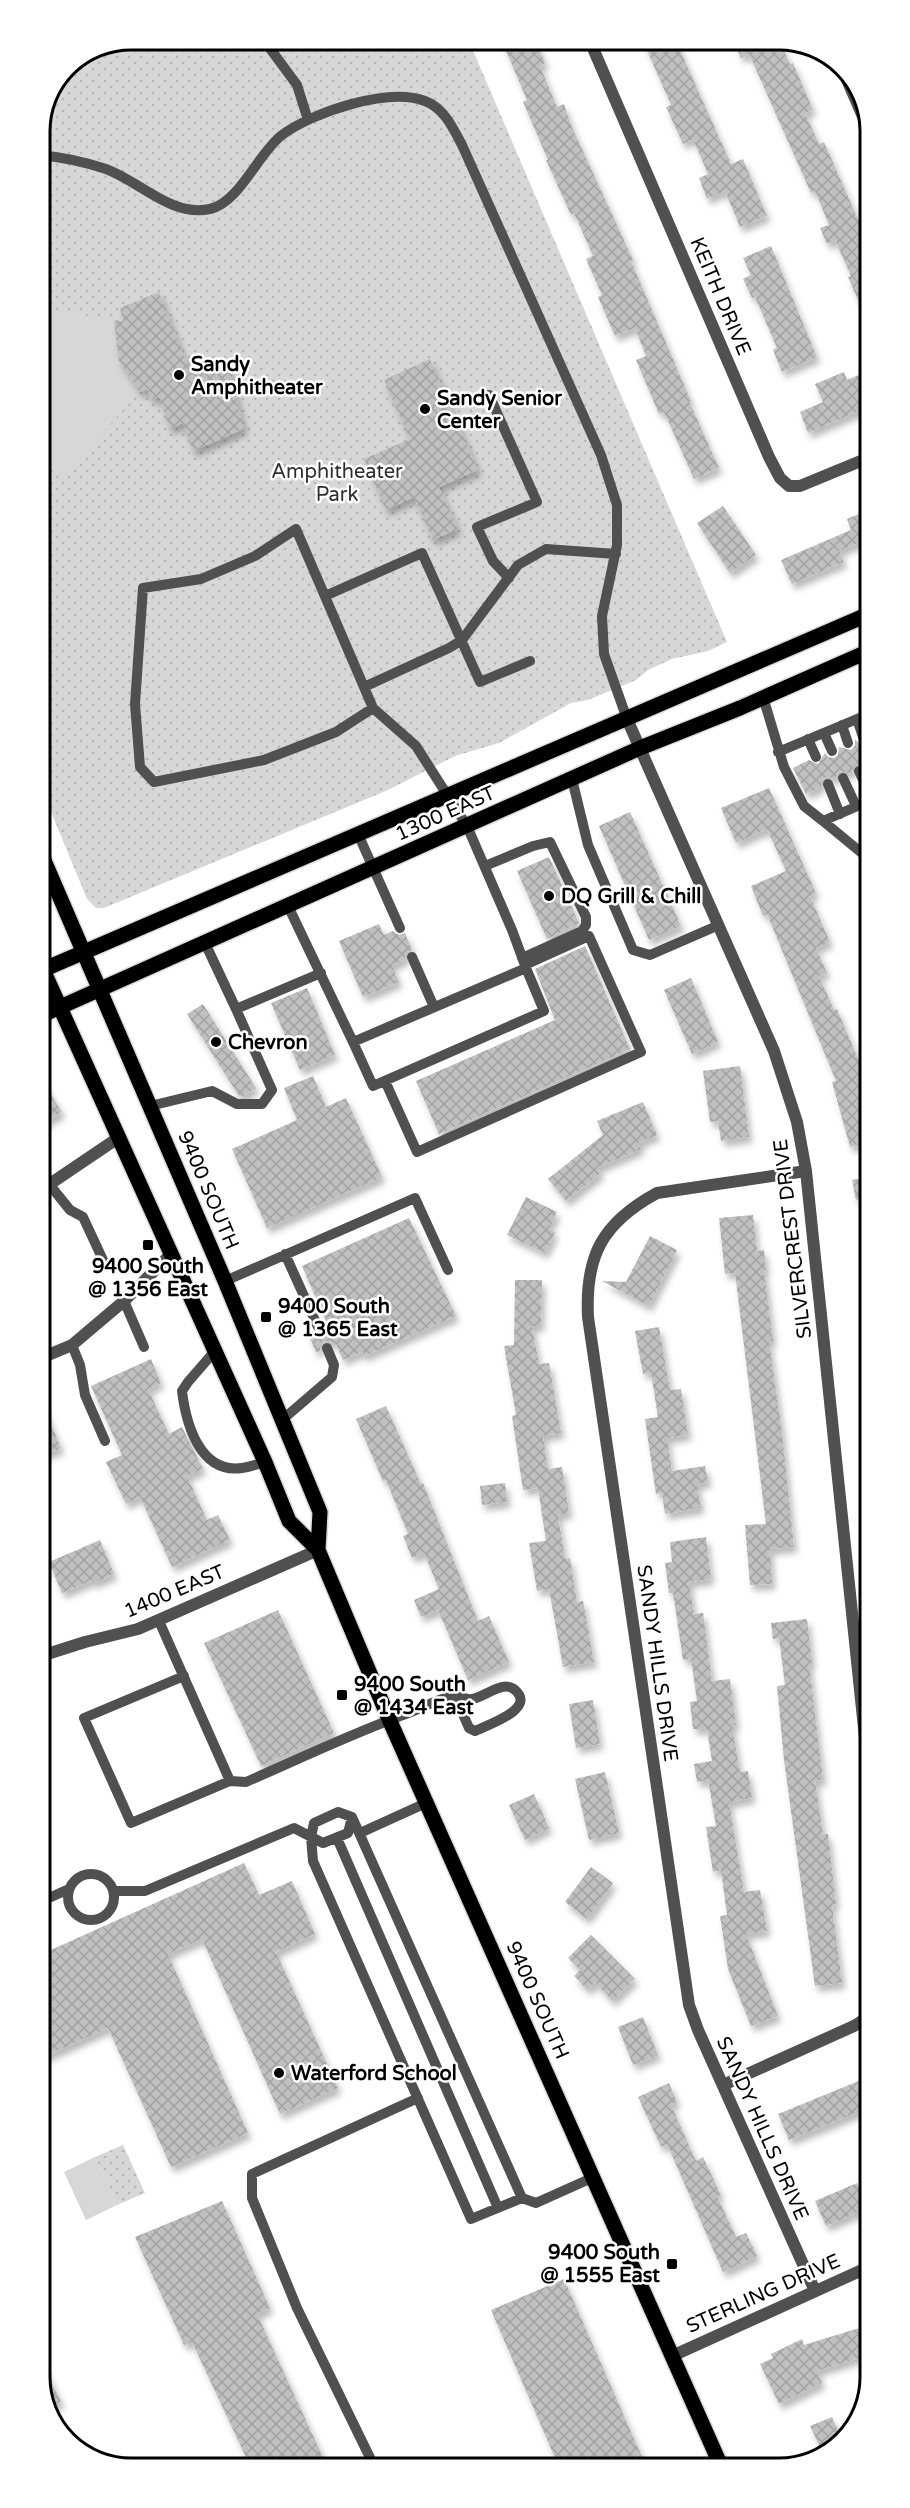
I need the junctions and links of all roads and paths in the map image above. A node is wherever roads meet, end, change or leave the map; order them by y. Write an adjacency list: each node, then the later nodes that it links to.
1 (273, 50): 3 (lane)
2 (594, 50): 6 (street, KEITH DRIVE)
3 (308, 120): 4 (lane); 7 (lane)
4 (50, 157)
5 (489, 394): 8 (lane)
6 (860, 461)
7 (616, 554): 8 (lane); 17 (lane)
8 (509, 578): 11 (lane)
9 (325, 596): 11 (lane); 14 (lane); 16 (lane)
10 (860, 617): 17 (main road, 1300 EAST)
11 (462, 640): 13 (lane); 14 (lane)
12 (860, 655): 15 (main road, 1300 EAST)
13 (530, 661)
14 (364, 687): 16 (lane)
15 (763, 698): 25 (main road, 1300 EAST); 27 (lane)
16 (373, 708): 32 (lane)
17 (627, 718): 25 (street, SILVERCREST DRIVE); 32 (main road, 1300 EAST)
18 (860, 718): 19 (lane)
19 (857, 719): 20 (lane); 21 (lane)
20 (842, 725): 22 (lane); 24 (lane)
21 (860, 728)
22 (824, 733): 23 (lane); 26 (lane)
23 (808, 740): 27 (lane); 28 (lane)
24 (848, 743)
25 (640, 748): 30 (main road, 1300 EAST); 44 (street, SILVERCREST DRIVE)
26 (832, 750)
27 (778, 752): 36 (lane)
28 (816, 758)
29 (843, 778): 34 (lane)
30 (572, 779): 37 (main road, 1300 EAST); 44 (lane)
31 (828, 784): 35 (lane)
32 (446, 796): 37 (lane); 38 (main road, 1300 EAST)
33 (860, 804): 34 (lane)
34 (856, 806): 35 (lane)
35 (840, 814): 36 (lane)
36 (823, 821): 39 (lane)
37 (467, 826): 40 (lane); 41 (main road, 1300 EAST)
38 (358, 834): 41 (lane); 47 (main road, 1300 EAST)
39 (860, 852)
40 (485, 866): 49 (lane); 49 (lane)
41 (373, 868): 43 (main road, 1300 EAST); 45 (lane)
42 (50, 874): 47 (main road, 9400 SOUTH)
43 (288, 906): 46 (main road, 1300 EAST); 51 (lane)
44 (719, 925): 62 (street, SILVERCREST DRIVE)
45 (400, 928)
46 (205, 944): 53 (main road, 1300 EAST); 56 (lane)
47 (83, 953): 50 (main road, 1300 EAST); 53 (main road, 9400 SOUTH)
48 (412, 957): 54 (lane)
49 (524, 963): 54 (lane); 59 (lane); 59 (lane)
50 (50, 965)
51 (321, 973): 56 (lane); 58 (lane)
52 (50, 986): 55 (main road, 9400 SOUTH)
53 (100, 990): 55 (main road, 1300 EAST); 60 (main road, 9400 SOUTH)
54 (434, 1007): 58 (lane)
55 (60, 1008): 57 (main road, 1300 EAST); 61 (main road, 9400 SOUTH)
56 (236, 1009): 60 (lane)
57 (50, 1013)
58 (353, 1042): 59 (lane)
59 (385, 1081)
60 (150, 1106): 69 (main road, 9400 SOUTH)
61 (118, 1138): 63 (street); 66 (main road, 9400 SOUTH)
62 (806, 1171): 84 (street, SILVERCREST DRIVE); 97 (street, SANDY HILLS DRIVE)
63 (50, 1184)
64 (50, 1191): 67 (lane)
65 (285, 1254): 68 (lane); 69 (lane); 71 (lane)
66 (170, 1255): 70 (street); 75 (main road, 9400 SOUTH)
67 (103, 1260)
68 (448, 1270)
69 (225, 1281): 77 (main road, 9400 SOUTH)
70 (124, 1302): 72 (street); 73 (lane)
71 (318, 1326)
72 (72, 1345): 76 (street); 78 (lane)
73 (144, 1347)
74 (327, 1348): 77 (lane)
75 (214, 1352): 79 (main road, 9400 SOUTH); 79 (lane)
76 (49, 1354)
77 (282, 1420): 80 (main road, 9400 SOUTH)
78 (105, 1441)
79 (265, 1462): 80 (main road, 9400 SOUTH)
80 (318, 1550): 81 (street, 1400 EAST); 86 (main road, 9400 SOUTH)
81 (159, 1621): 82 (street, 1400 EAST); 83 (lane)
82 (49, 1653)
83 (183, 1676): 87 (lane); 87 (lane)
84 (860, 1690)
85 (455, 1696): 85 (lane); 86 (lane)
86 (389, 1719): 87 (lane); 88 (main road, 9400 SOUTH)
87 (230, 1781)
88 (426, 1803): 90 (lane); 99 (main road, 9400 SOUTH)
89 (352, 1817): 90 (lane); 91 (lane); 92 (lane)
90 (360, 1833): 100 (lane)
91 (311, 1837): 92 (lane); 94 (lane); 98 (lane)
92 (337, 1838): 101 (lane)
93 (69, 1889): 94 (lane); 94 (lane); 95 (lane)
94 (114, 1891)
95 (49, 1898)
96 (860, 2022): 97 (street)
97 (723, 2085): 103 (street, SANDY HILLS DRIVE)
98 (418, 2098): 101 (lane); 105 (lane)
99 (594, 2177): 100 (lane); 104 (main road, 9400 SOUTH)
100 (522, 2198): 101 (lane)
101 (498, 2208)
102 (860, 2271): 103 (street, STERLING DRIVE)
103 (815, 2290): 104 (street, STERLING DRIVE)
104 (672, 2356): 106 (main road, 9400 SOUTH)
105 (370, 2458)
106 (717, 2458)

